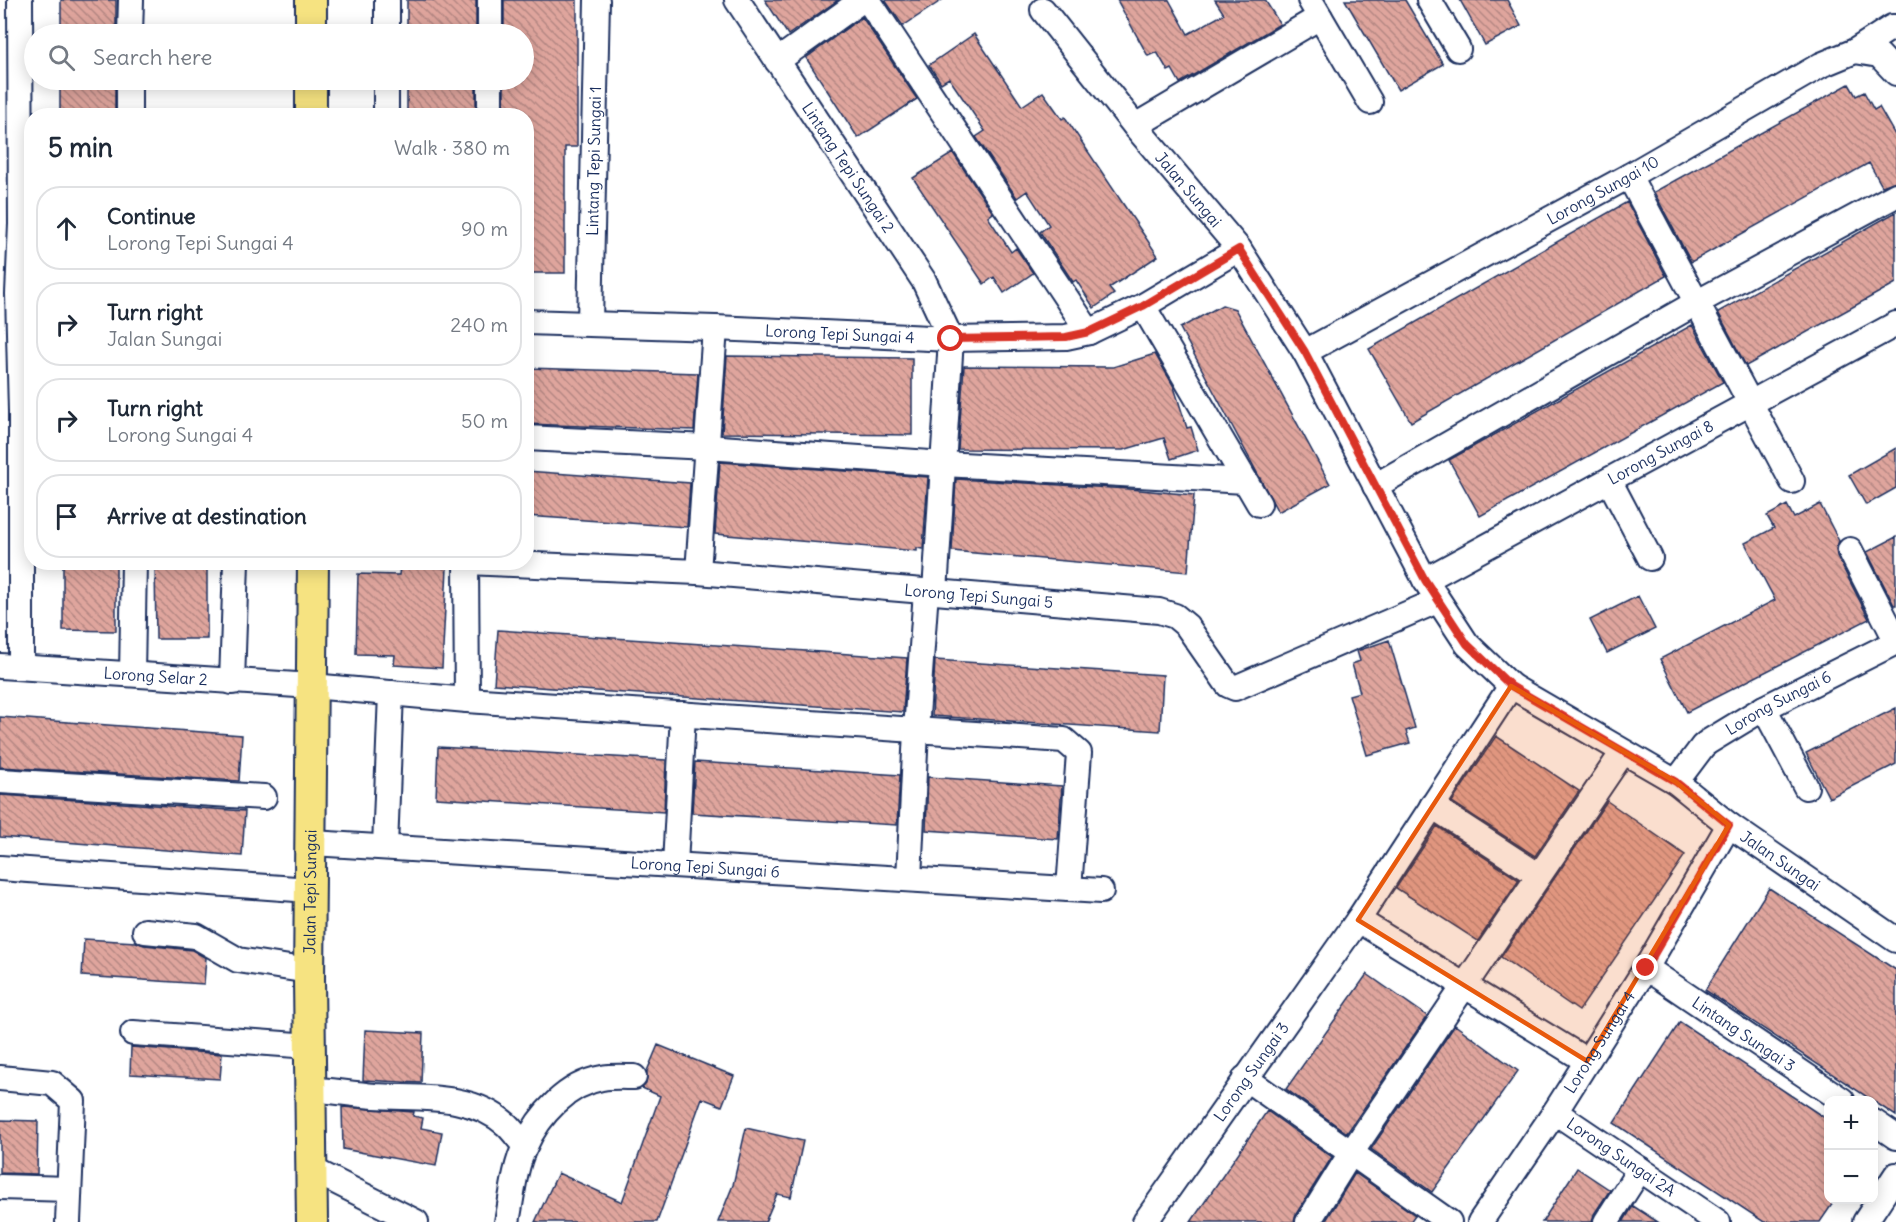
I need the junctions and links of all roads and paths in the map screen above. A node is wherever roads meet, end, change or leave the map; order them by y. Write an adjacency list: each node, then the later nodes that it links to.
1 (20, 0): 26 (street)
2 (131, 0): 13 (street)
3 (311, 0): 14 (main road)
4 (387, 0): 15 (street)
5 (490, 0): 16 (street)
6 (597, 0): 43 (street, Lintang Tepi Sungai 1)
7 (737, 0): 20 (street, Lintang Tepi Sungai 2)
8 (862, 0): 20 (street)
9 (868, 0): 46 (street)
10 (1429, 0): 18 (street)
11 (1315, 9): 27 (street); 32 (street)
12 (1043, 10): 32 (street, Jalan Sungai)
13 (130, 24)
14 (311, 24)
15 (387, 24)
16 (490, 24)
17 (1896, 27): 19 (street, Lorong Sungai 10)
18 (1458, 49)
19 (1855, 51): 21 (street); 33 (street, Lorong Sungai 10)
20 (777, 61): 47 (street, Lintang Tepi Sungai 2)
21 (1896, 73)
22 (129, 90): 28 (street)
23 (311, 90): 29 (main road)
24 (386, 90): 30 (street)
25 (490, 90): 31 (street)
26 (10, 95): 35 (street)
27 (1370, 102)
28 (129, 108)
29 (311, 108)
30 (386, 108)
31 (490, 108)
32 (1135, 126): 38 (street, Jalan Sungai)
33 (1629, 176): 40 (street); 48 (street, Lorong Sungai 10)
34 (1896, 195): 40 (street)
35 (10, 196): 36 (street)
36 (24, 220)
37 (24, 232): 39 (street)
38 (1239, 249): 41 (street, Lorong Tepi Sungai 4); 48 (street, Jalan Sungai)
39 (9, 294): 49 (street)
40 (1696, 303): 50 (street); 59 (street)
41 (1143, 306): 46 (street, Lorong Tepi Sungai 4); 57 (street)
42 (534, 322): 43 (street, Lorong Tepi Sungai 4)
43 (590, 323): 45 (street, Lorong Tepi Sungai 4)
44 (1896, 324): 50 (street, Lorong Sungai 8)
45 (715, 328): 47 (street, Lorong Tepi Sungai 4); 53 (street)
46 (1089, 332): 47 (street, Lorong Tepi Sungai 4)
47 (951, 339): 55 (street)
48 (1305, 352): 59 (street, Jalan Sungai)
49 (24, 399)
50 (1751, 403): 56 (street, Lorong Sungai 8); 58 (street)
51 (24, 418): 54 (street)
52 (534, 438): 53 (street)
53 (707, 447): 55 (street); 68 (street)
54 (10, 449): 73 (street)
55 (944, 465): 57 (street); 70 (street)
56 (1609, 480): 62 (street); 69 (street, Lorong Sungai 8)
57 (1245, 481): 60 (street)
58 (1792, 481)
59 (1375, 486): 69 (street, Jalan Sungai)
60 (1259, 504)
61 (1850, 550): 72 (street)
62 (1650, 558)
63 (534, 565): 68 (street, Lorong Tepi Sungai 5)
64 (134, 570): 74 (street)
65 (236, 570): 75 (street)
66 (313, 570): 76 (main road, Jalan Tepi Sungai)
67 (466, 570): 79 (street)
68 (698, 572): 70 (street, Lorong Tepi Sungai 5)
69 (1425, 580): 71 (street, Jalan Sungai)
70 (931, 591): 71 (street, Lorong Tepi Sungai 5); 82 (street)
71 (1437, 601): 77 (street, Jalan Sungai)
72 (1896, 641): 80 (street, Lorong Sungai 6)
73 (10, 666): 74 (street, Lorong Selar 2)
74 (132, 674): 75 (street, Lorong Selar 2)
75 (232, 682): 76 (street, Lorong Selar 2)
76 (312, 686): 78 (street, Lorong Selar 2); 90 (main road, Jalan Tepi Sungai)
77 (1511, 686): 83 (street, Jalan Sungai); 88 (street, Lorong Sungai 3)
78 (391, 693): 79 (street, Lorong Selar 2); 91 (street)
79 (466, 700): 81 (street, Lorong Selar 2)
80 (1764, 708): 85 (street, Lorong Sungai 6); 86 (street)
81 (683, 714): 82 (street, Lorong Selar 2); 92 (street)
82 (916, 730): 95 (street); 96 (street, Lorong Selar 2)
83 (1623, 752): 85 (street, Jalan Sungai); 94 (street)
84 (0, 781): 87 (street)
85 (1676, 782): 89 (street, Jalan Sungai)
86 (1806, 787)
87 (264, 797)
88 (1432, 806): 94 (street); 99 (street, Lorong Sungai 3)
89 (1729, 825): 101 (street, Jalan Sungai); 102 (street, Lorong Sungai 4)
90 (312, 843): 91 (street, Lorong Tepi Sungai 6); 97 (main road, Jalan Tepi Sungai)
91 (385, 847): 92 (street, Lorong Tepi Sungai 6)
92 (675, 865): 95 (street, Lorong Tepi Sungai 6)
93 (0, 868): 97 (street)
94 (1538, 875): 104 (street)
95 (909, 879): 96 (street, Lorong Tepi Sungai 6)
96 (1069, 889): 98 (street, Lorong Tepi Sungai 6)
97 (310, 890): 103 (main road, Jalan Tepi Sungai)
98 (1101, 891)
99 (1358, 920): 104 (street); 110 (street, Lorong Sungai 3)
100 (146, 931): 103 (street)
101 (1896, 940)
102 (1646, 968): 107 (street, Lorong Sungai 4); 112 (street, Lintang Sungai 3)
103 (309, 971): 106 (main road, Jalan Tepi Sungai)
104 (1465, 986): 107 (street); 117 (street)
105 (133, 1032): 106 (street)
106 (310, 1046): 111 (main road, Jalan Tepi Sungai)
107 (1587, 1061): 113 (street, Lorong Sungai 4)
108 (634, 1077): 116 (street)
109 (0, 1078): 122 (street)
110 (1245, 1078): 117 (street); 127 (street, Lorong Sungai 3)
111 (310, 1089): 116 (street); 118 (main road, Jalan Tepi Sungai)
112 (1835, 1096)
113 (1555, 1112): 119 (street, Lorong Sungai 2A); 130 (street, Lorong Sungai 4)
114 (1878, 1125): 115 (street)
115 (1896, 1137)
116 (525, 1146): 126 (street)
117 (1352, 1153): 128 (street); 129 (street)
118 (311, 1169): 124 (main road, Jalan Tepi Sungai); 125 (street)
119 (1640, 1169): 131 (street); 132 (street, Lorong Sungai 2A)
120 (1896, 1175): 133 (street)
121 (0, 1187): 122 (street)
122 (69, 1189): 123 (street)
123 (68, 1222)
124 (312, 1222)
125 (416, 1222)
126 (507, 1222)
127 (1145, 1222)
128 (1308, 1222)
129 (1449, 1222)
130 (1480, 1222)
131 (1606, 1222)
132 (1718, 1222)
133 (1865, 1222)

